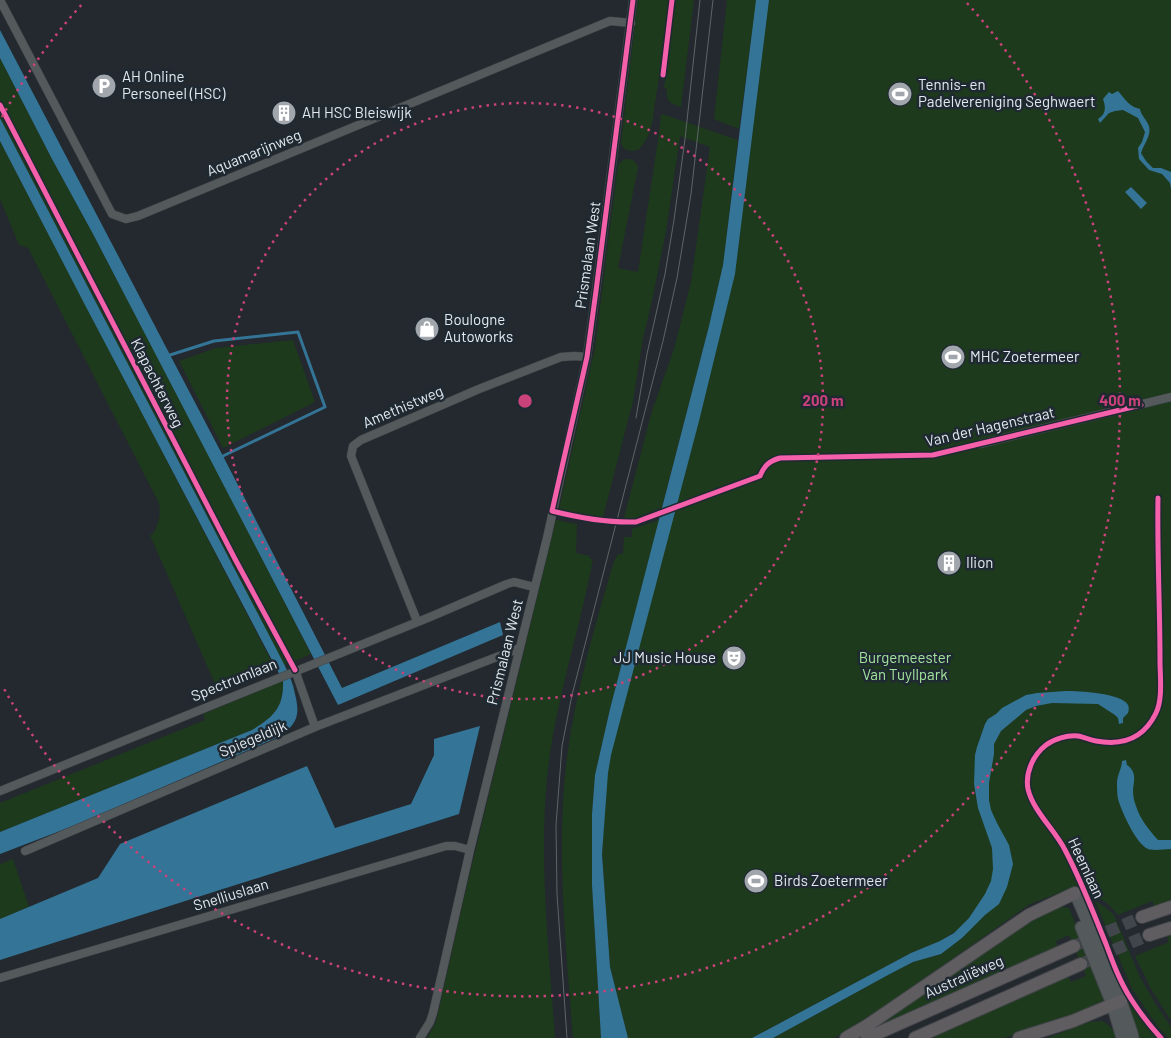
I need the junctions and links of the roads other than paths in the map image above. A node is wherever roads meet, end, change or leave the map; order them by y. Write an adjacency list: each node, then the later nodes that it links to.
1 (0, 0): 3 (street, Aquamarijnweg)
2 (633, 0): 3 (street, Prismalaan West)
3 (631, 23): 4 (street, Prismalaan West)
4 (587, 357): 7 (street, Prismalaan West); 8 (street, Amethistweg)
5 (1171, 397): 6 (street, Van der Hagenstraat)
6 (980, 444)
7 (534, 587): 8 (street, Spectrumlaan); 9 (street, Prismalaan West)
8 (417, 622): 10 (street, Spectrumlaan)
9 (520, 648): 11 (street, Spiegeldijk); 13 (street, Prismalaan West)
10 (295, 670): 11 (street); 12 (street, Spectrumlaan)
11 (315, 727): 14 (street, Spiegeldijk)
12 (0, 791)
13 (470, 850): 22 (street, Snelliuslaan); 24 (street, Prismalaan West)
14 (25, 851)
15 (1072, 894): 23 (street, Heemlaan); 25 (main road)
16 (1171, 906): 17 (main road)
17 (1142, 917)
18 (1171, 928): 19 (main road)
19 (1150, 935)
20 (1074, 946): 26 (main road, Australiëweg)
21 (1082, 964): 27 (main road)
22 (0, 978)
23 (1116, 1002): 28 (main road); 29 (street, Heemlaan); 30 (street, Heemlaan)
24 (420, 1038)
25 (846, 1038)
26 (867, 1038)
27 (915, 1038)
28 (1019, 1038)
29 (1122, 1038)
30 (1132, 1038)

